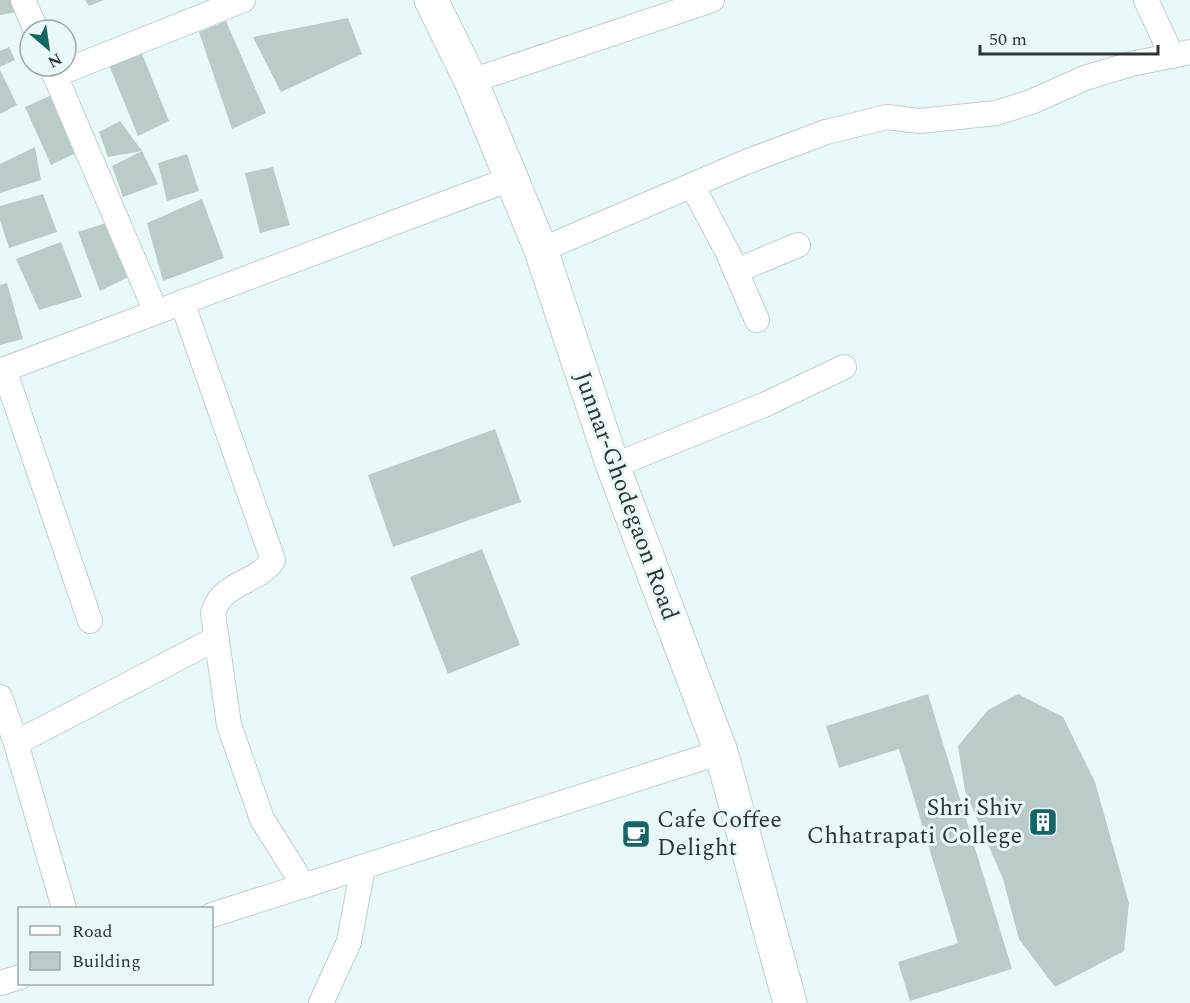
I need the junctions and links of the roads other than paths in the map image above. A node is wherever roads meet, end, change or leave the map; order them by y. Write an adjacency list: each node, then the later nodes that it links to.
1 (23, 0): 6 (street)
2 (243, 0): 8 (street)
3 (431, 0): 10 (main road, Junnar-Ghodegaon Road)
4 (1146, 0): 7 (street)
5 (698, 2): 10 (street)
6 (31, 18)
7 (1181, 54): 12 (street)
8 (78, 62)
9 (56, 78): 17 (street)
10 (471, 81): 11 (main road, Junnar-Ghodegaon Road)
11 (510, 179): 14 (main road, Junnar-Ghodegaon Road); 16 (street)
12 (692, 185): 14 (street); 15 (street)
13 (798, 245): 15 (street)
14 (541, 250): 21 (main road, Junnar-Ghodegaon Road)
15 (736, 271): 18 (street)
16 (182, 302): 17 (street); 23 (street)
17 (156, 312): 20 (street)
18 (758, 320)
19 (844, 366): 21 (street)
20 (2, 370): 22 (street)
21 (613, 466): 26 (main road, Junnar-Ghodegaon Road)
22 (90, 621)
23 (217, 638): 25 (street); 28 (street)
24 (2, 709): 25 (street)
25 (16, 743): 29 (street)
26 (721, 752): 27 (street); 34 (main road, Junnar-Ghodegaon Road)
27 (363, 867): 28 (street); 33 (street)
28 (304, 886): 30 (street)
29 (63, 907)
30 (213, 915)
31 (18, 978): 32 (street)
32 (0, 983)
33 (321, 1003)
34 (790, 1003)

